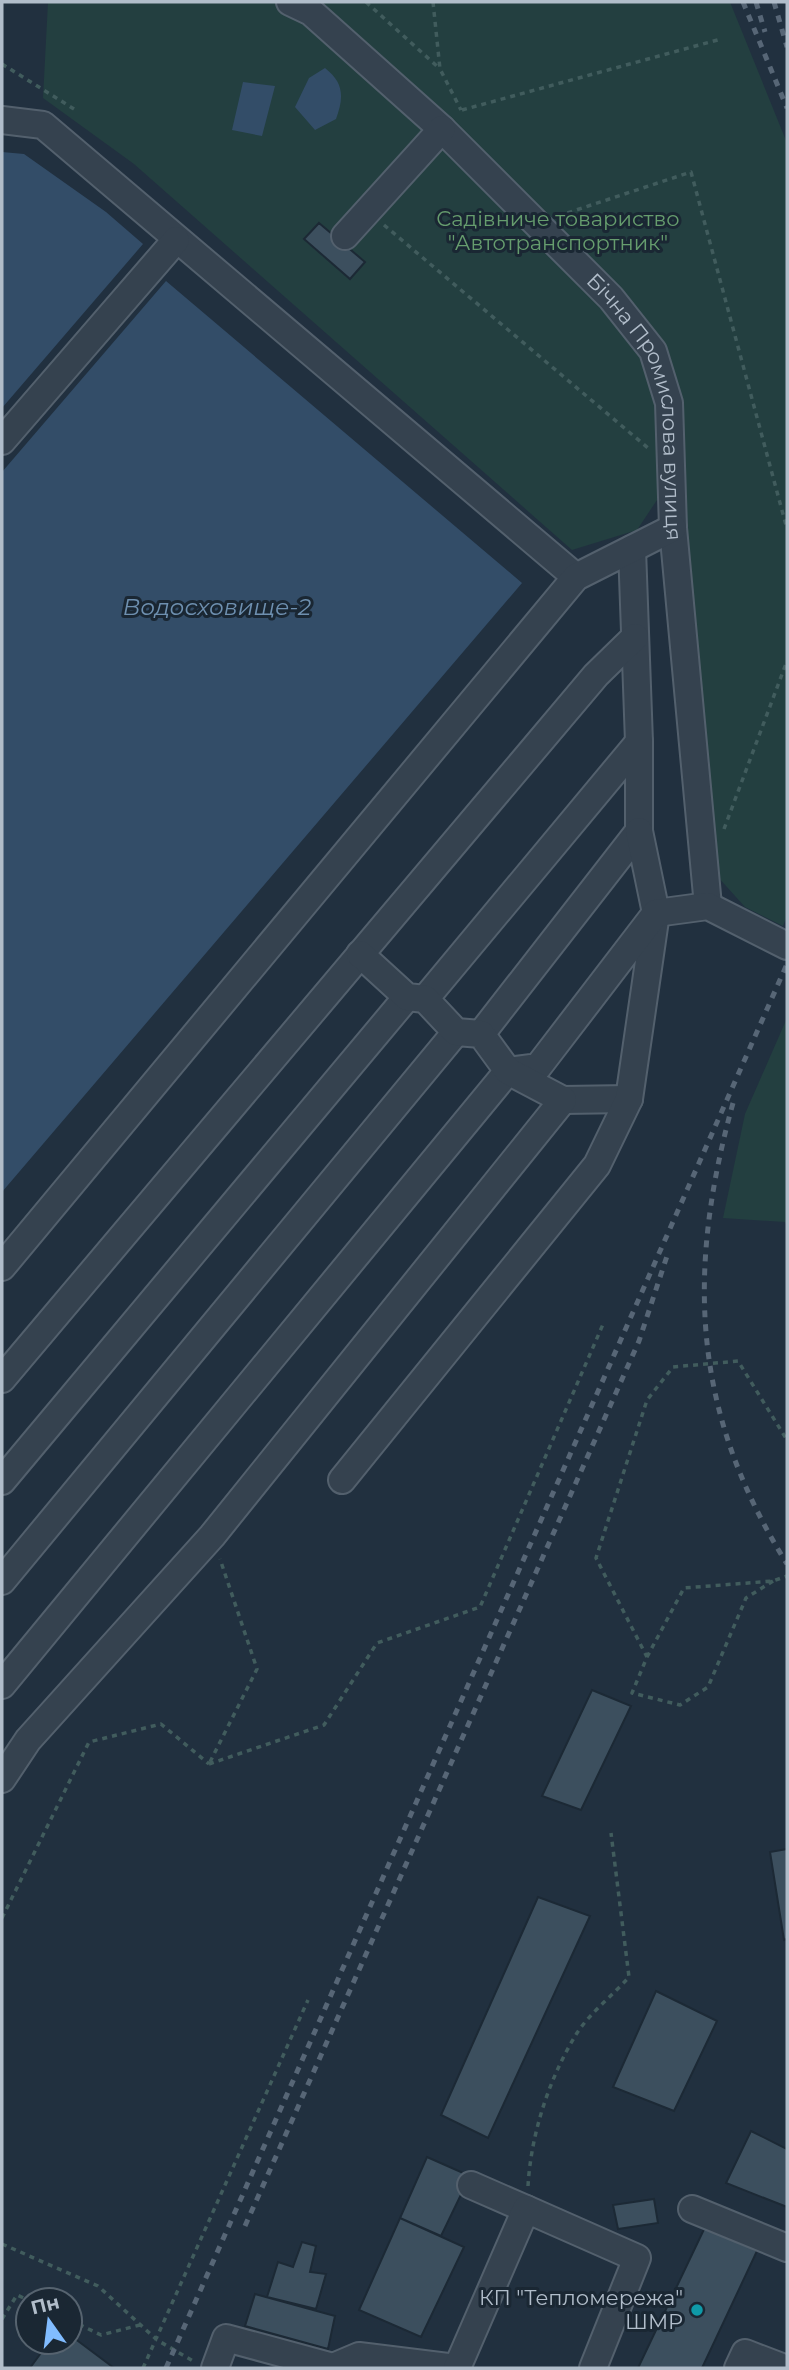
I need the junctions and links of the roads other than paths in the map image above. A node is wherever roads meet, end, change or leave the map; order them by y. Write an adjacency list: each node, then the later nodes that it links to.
1 (290, 2): 3 (lane, Бічна Промислова вулиця)
2 (2, 120): 5 (lane)
3 (442, 129): 4 (lane); 7 (lane, Бічна Промислова вулиця)
4 (345, 236)
5 (176, 240): 6 (lane); 9 (lane)
6 (2, 441)
7 (673, 528): 8 (lane); 13 (lane, Бічна Промислова вулиця)
8 (632, 549): 9 (lane); 10 (lane)
9 (576, 577): 22 (lane)
10 (635, 637): 11 (lane); 16 (lane)
11 (639, 742): 12 (lane); 17 (lane)
12 (639, 831): 14 (lane); 18 (lane)
13 (708, 906): 14 (lane); 15 (lane)
14 (656, 913): 19 (lane); 20 (lane)
15 (787, 946)
16 (360, 954): 17 (lane); 23 (lane)
17 (416, 998): 18 (lane); 25 (lane)
18 (468, 1033): 19 (lane); 26 (lane)
19 (508, 1071): 21 (lane); 27 (lane)
20 (629, 1099): 21 (lane); 24 (lane)
21 (563, 1100): 28 (lane)
22 (2, 1267)
23 (2, 1379)
24 (342, 1480)
25 (2, 1481)
26 (2, 1581)
27 (2, 1685)
28 (2, 1779)
29 (471, 2185): 30 (lane)
30 (526, 2209): 34 (lane); 35 (lane)
31 (692, 2209): 32 (lane)
32 (787, 2248)
33 (206, 2365): 34 (lane)
34 (456, 2368)
35 (593, 2368)
36 (738, 2368): 37 (lane)
37 (784, 2368)

